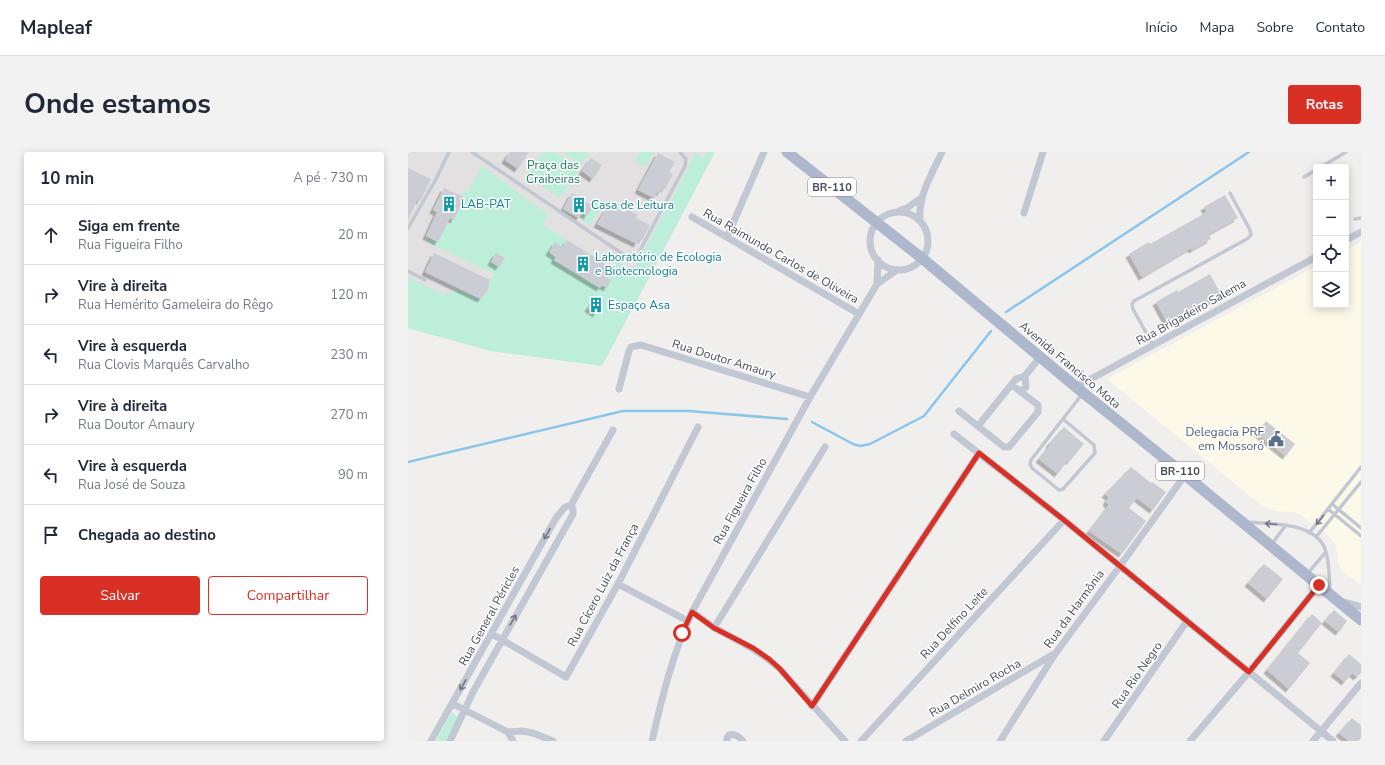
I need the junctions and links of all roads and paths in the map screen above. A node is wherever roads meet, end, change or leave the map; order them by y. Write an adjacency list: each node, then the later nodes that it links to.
1 (449, 152): 21 (lane)
2 (472, 152): 3 (lane)
3 (680, 152)
4 (764, 152): 23 (street)
5 (787, 152): 20 (main road, Avenida Francisco Mota / BR-110)
6 (942, 152): 13 (street)
7 (1043, 152): 15 (street)
8 (1346, 152): 9 (lane)
9 (1326, 164)
10 (1313, 172): 11 (lane)
11 (1304, 177)
12 (1230, 193): 33 (lane)
13 (921, 198): 14 (street); 19 (street)
14 (898, 211): 19 (street); 20 (street)
15 (1024, 213)
16 (692, 217): 23 (street, Rua Raimundo Carlos de Oliveira)
17 (1361, 218): 18 (lane)
18 (1355, 219)
19 (920, 220): 25 (street)
20 (876, 223): 25 (main road, Avenida Francisco Mota / BR-110); 27 (street)
21 (408, 228)
22 (1361, 232): 24 (street)
23 (727, 237): 32 (street, Rua Raimundo Carlos de Oliveira)
24 (1349, 238)
25 (922, 259): 28 (street, Rua Figueira Filho); 34 (main road, Avenida Francisco Mota / BR-110)
26 (1313, 259): 33 (street, Rua Brigadeiro Salema)
27 (878, 260): 28 (street); 31 (street, Rua Figueira Filho)
28 (897, 270): 31 (street, Rua Figueira Filho)
29 (408, 271): 30 (lane)
30 (425, 280)
31 (877, 284): 32 (street, Rua Figueira Filho)
32 (859, 314): 40 (street, Rua Figueira Filho)
33 (1153, 346): 38 (street, Rua Brigadeiro Salema)
34 (1040, 357): 35 (street); 38 (main road, Avenida Francisco Mota / BR-110)
35 (1025, 376): 36 (street); 39 (street)
36 (1012, 385): 39 (street); 43 (street)
37 (619, 388): 40 (street, Rua Doutor Amaury)
38 (1079, 390): 42 (lane); 50 (main road, Avenida Francisco Mota / BR-110)
39 (1021, 391): 43 (street)
40 (810, 397): 72 (street, Rua Figueira Filho)
41 (960, 411): 43 (street)
42 (1063, 419): 42 (lane)
43 (978, 426)
44 (698, 427): 68 (street, Rua Cícero Luiz da França)
45 (613, 430): 53 (street, Rua General Péricles)
46 (954, 434): 48 (street)
47 (825, 447): 76 (street)
48 (979, 453): 57 (street); 83 (street)
49 (1361, 467): 52 (lane)
50 (1185, 475): 58 (main road, Avenida Francisco Mota / BR-110); 66 (street, Rua da Harmônia)
51 (1361, 482): 55 (lane)
52 (1332, 504): 54 (lane); 55 (lane)
53 (571, 505): 77 (street, Rua General Péricles, one-way to 77); 78 (street, Rua General Péricles, one-way to 53)
54 (1328, 509): 56 (lane); 61 (lane, one-way to 61)
55 (1338, 509): 56 (lane); 60 (lane)
56 (1334, 514): 62 (lane); 63 (lane)
57 (1064, 520): 66 (street); 95 (street, Rua Delfino Leite)
58 (1241, 521): 59 (lane, one-way to 58); 64 (main road, Avenida Francisco Mota / BR-110)
59 (1286, 525): 61 (lane); 64 (lane)
60 (1361, 528)
61 (1309, 533): 63 (lane)
62 (1360, 535)
63 (1316, 538): 65 (lane)
64 (1271, 546): 67 (main road, Avenida Francisco Mota / BR-110)
65 (1326, 552): 67 (lane); 70 (lane)
66 (1120, 566): 75 (street); 79 (street, Rua da Harmônia)
67 (1306, 575): 69 (main road, Avenida Francisco Mota / BR-110)
68 (618, 584): 74 (street); 78 (street, Rua Cícero Luiz da França)
69 (1319, 585): 70 (main road, Avenida Francisco Mota / BR-110); 80 (street)
70 (1333, 597): 71 (street, Avenida Francisco Mota); 73 (main road, Avenida Francisco Mota / BR-110)
71 (1361, 607)
72 (692, 612): 74 (street, Rua Figueira Filho); 76 (street)
73 (1361, 620)
74 (688, 621): 91 (street, Rua Figueira Filho)
75 (1187, 621): 80 (street); 98 (street, Rua Rio Negro)
76 (714, 628): 83 (street)
77 (492, 634): 78 (street, Rua Cícero Luiz da França); 82 (street, Rua General Péricles, one-way to 82)
78 (502, 639): 84 (street, Rua General Péricles)
79 (1055, 654): 96 (street, Rua Delmiro Rocha); 97 (street, Rua da Harmônia)
80 (1249, 672): 85 (street); 99 (street)
81 (1361, 683): 85 (street)
82 (453, 704): 84 (street); 87 (street, Rua General Péricles)
83 (812, 706): 94 (street)
84 (464, 709): 86 (street); 88 (street, Rua General Péricles)
85 (1322, 731): 100 (street); 101 (street)
86 (508, 732): 89 (street); 90 (street)
87 (431, 741)
88 (450, 741)
89 (513, 741)
90 (553, 741)
91 (652, 741)
92 (727, 741): 93 (street)
93 (743, 741)
94 (845, 741)
95 (861, 741)
96 (906, 741)
97 (1000, 741)
98 (1104, 741)
99 (1190, 741)
100 (1313, 741)
101 (1333, 741)

